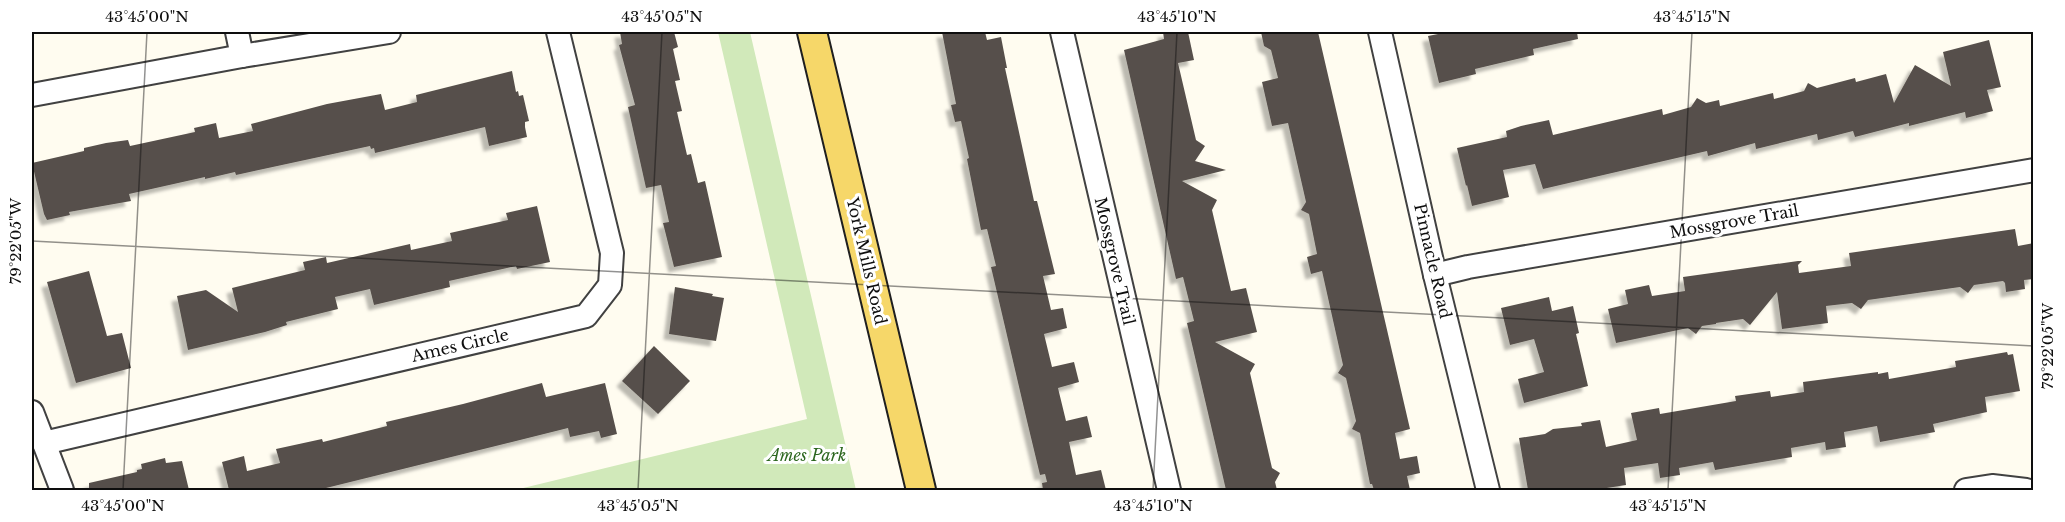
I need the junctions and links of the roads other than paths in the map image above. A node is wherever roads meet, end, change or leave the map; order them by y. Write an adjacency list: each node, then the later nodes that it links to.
1 (237, 32): 7 (street)
2 (389, 32): 7 (street)
3 (558, 32): 12 (street, Ames Circle)
4 (812, 32): 14 (main road, York Mills Road)
5 (1062, 32): 15 (street, Mossgrove Trail)
6 (1380, 32): 10 (street, Pinnacle Road)
7 (242, 56): 8 (street)
8 (32, 95)
9 (2034, 170): 10 (street, Mossgrove Trail)
10 (1435, 275): 16 (street, Pinnacle Road)
11 (32, 412): 12 (street)
12 (44, 443): 13 (street)
13 (62, 490)
14 (921, 490)
15 (1168, 490)
16 (1488, 490)
17 (1966, 490): 18 (street)
18 (2026, 490)

